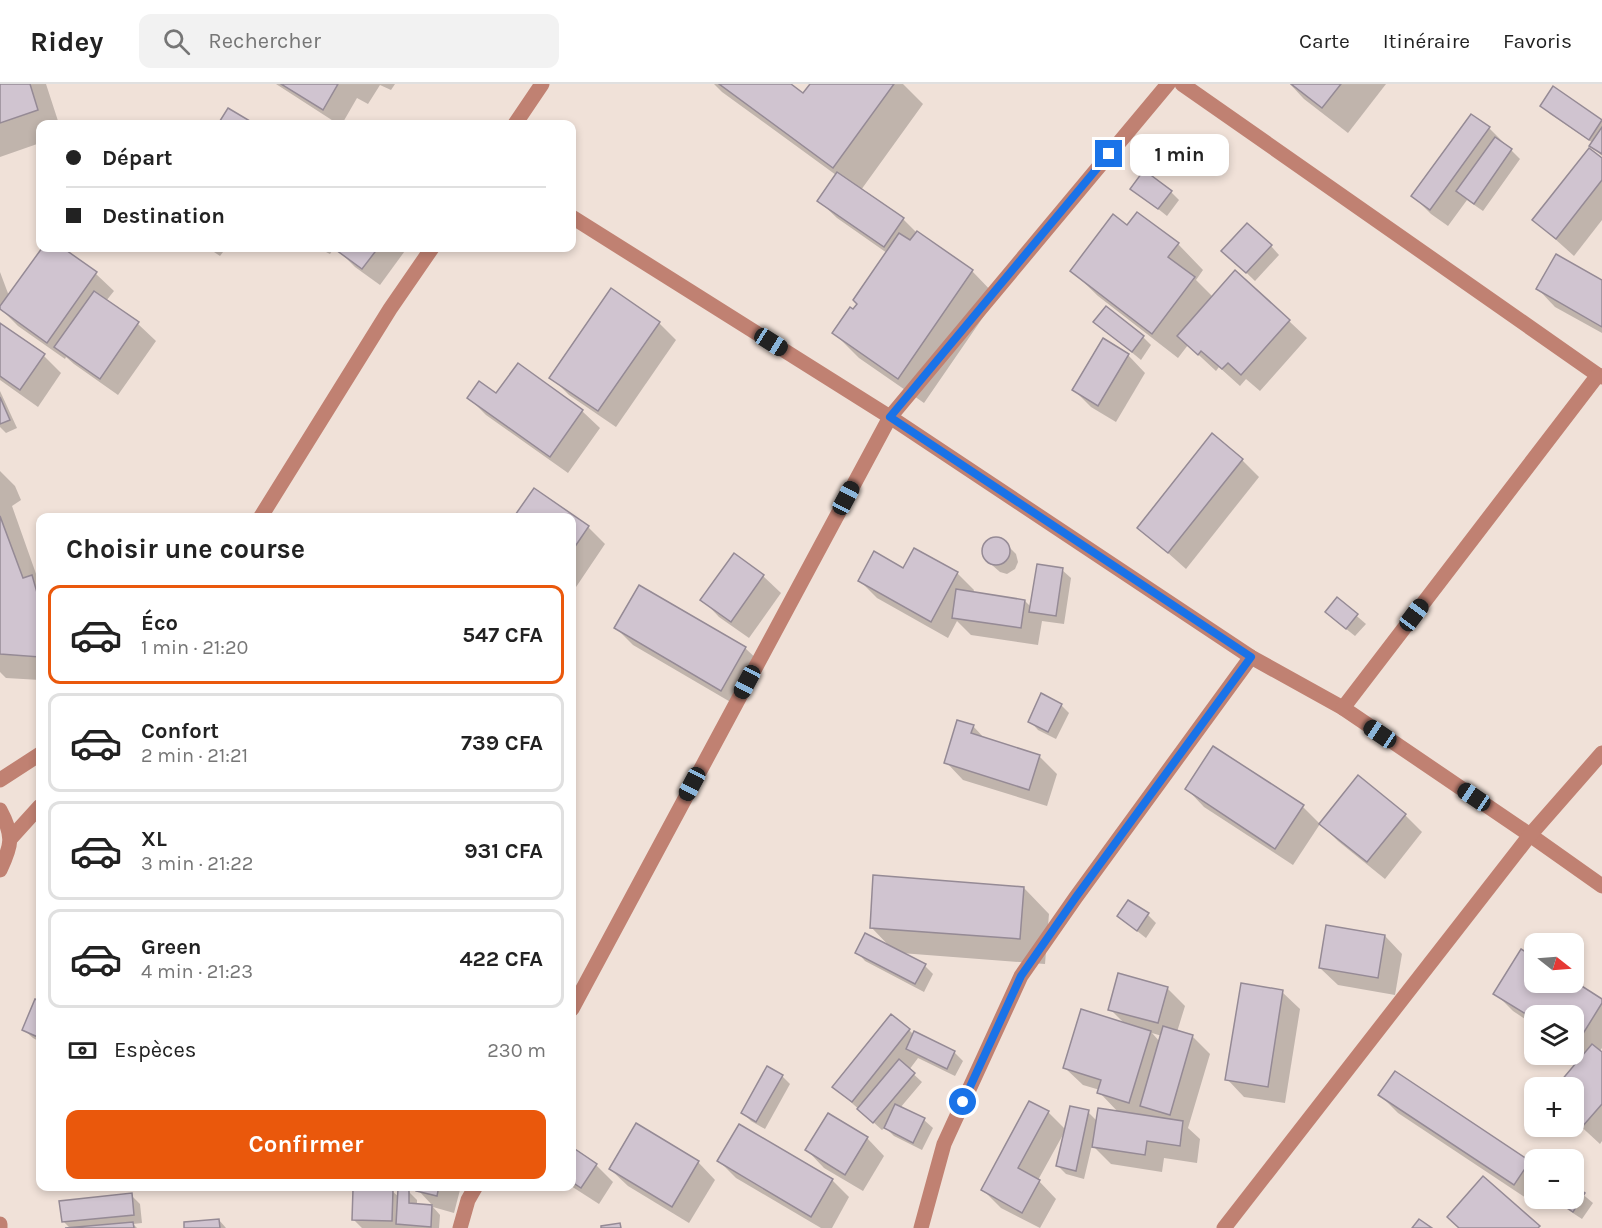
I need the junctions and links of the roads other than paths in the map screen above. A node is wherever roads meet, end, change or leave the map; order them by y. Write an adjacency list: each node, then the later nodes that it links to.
1 (542, 84): 4 (street)
2 (1168, 84): 8 (street)
3 (1182, 84): 7 (street)
4 (518, 120)
5 (576, 220): 8 (street)
6 (429, 252): 9 (street)
7 (1600, 376): 11 (street)
8 (890, 417): 10 (street); 21 (street)
9 (263, 513)
10 (1251, 657): 11 (street); 24 (street)
11 (1343, 708): 17 (street)
12 (1602, 753): 17 (street)
13 (36, 757): 14 (street)
14 (0, 780)
15 (0, 810): 18 (street)
16 (36, 810): 18 (street)
17 (1530, 835): 20 (street); 25 (street)
18 (11, 838): 19 (street)
19 (0, 870)
20 (1602, 886)
21 (576, 1002)
22 (473, 1191): 23 (street)
23 (460, 1228)
24 (921, 1228)
25 (1224, 1228)

